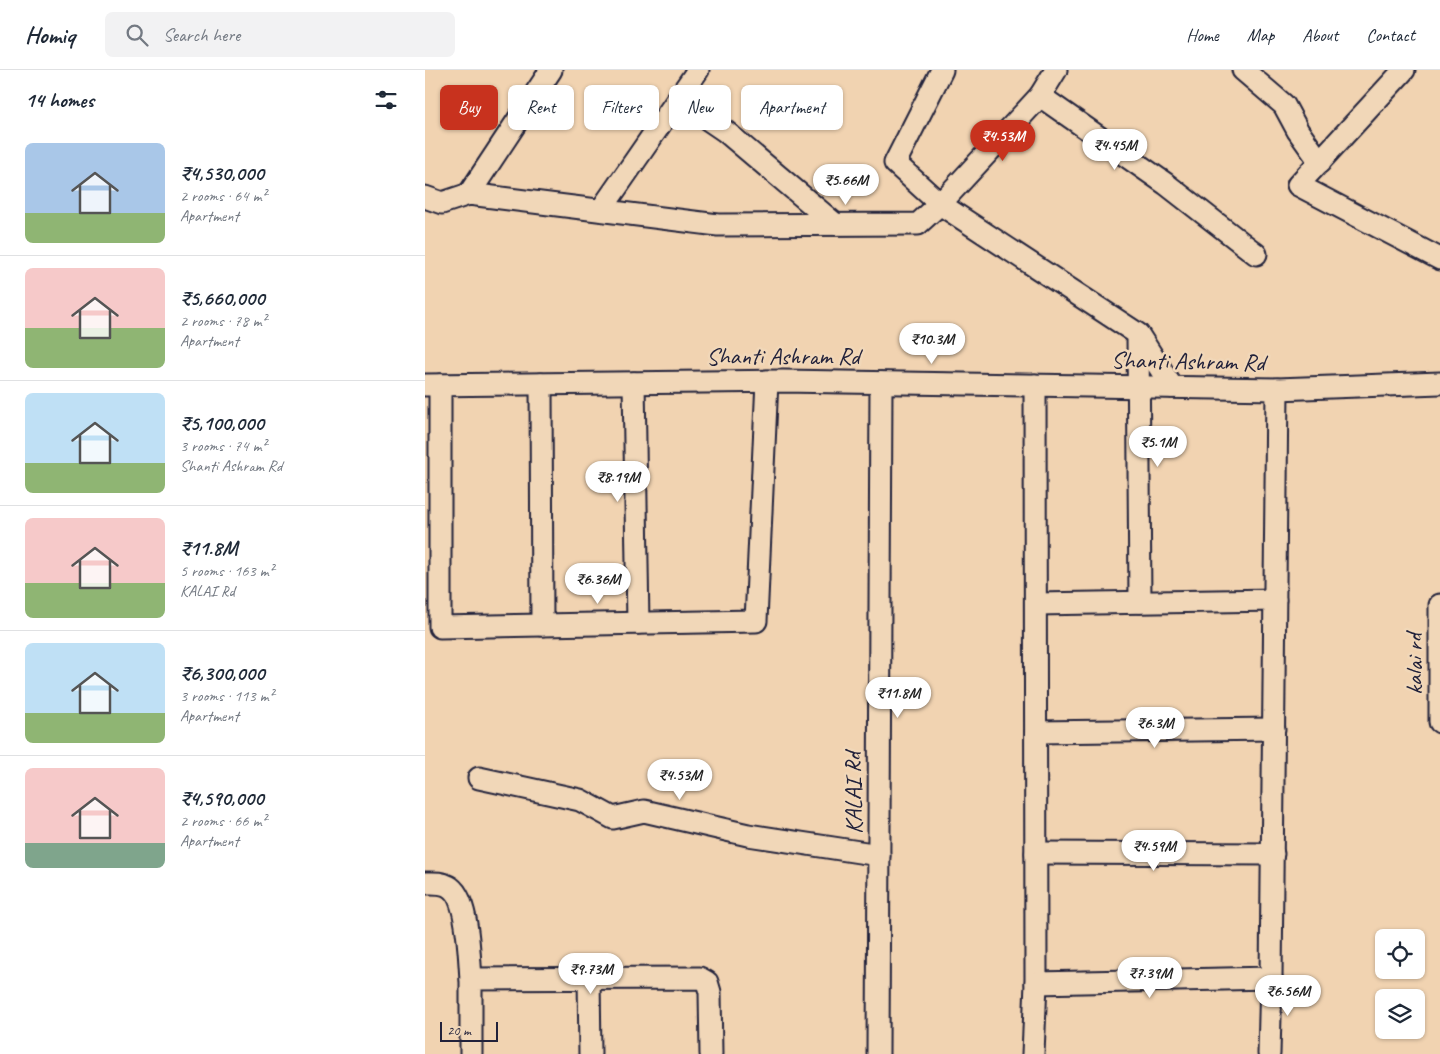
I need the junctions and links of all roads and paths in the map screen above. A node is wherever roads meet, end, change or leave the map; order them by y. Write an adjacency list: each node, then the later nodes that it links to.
1 (551, 70): 12 (street)
2 (698, 70): 7 (street)
3 (942, 70): 14 (street)
4 (1056, 70): 8 (street)
5 (1243, 70): 11 (street)
6 (1404, 70): 11 (street)
7 (688, 85)
8 (1040, 96): 14 (street); 17 (street)
9 (669, 112): 15 (street)
10 (724, 130): 16 (street)
11 (1320, 162): 18 (street)
12 (469, 194): 13 (street); 15 (street)
13 (425, 197)
14 (940, 204): 16 (street); 19 (street)
15 (601, 210): 16 (street)
16 (835, 224)
17 (1256, 254)
18 (1440, 259)
19 (1138, 334): 27 (street); 28 (street)
20 (767, 382): 21 (street, Shanti Ashram Rd); 22 (street, Shanti Ashram Rd); 34 (street)
21 (634, 383): 24 (street, Shanti Ashram Rd); 34 (street)
22 (881, 383): 26 (street, Shanti Ashram Rd); 42 (street, KALAI Rd)
23 (1440, 383): 29 (street, Shanti Ashram Rd)
24 (541, 384): 25 (street, Shanti Ashram Rd); 35 (street)
25 (432, 385): 35 (street)
26 (1035, 385): 27 (street, Shanti Ashram Rd); 32 (street)
27 (1139, 387): 28 (street, Shanti Ashram Rd); 31 (street)
28 (1172, 387): 29 (street, Shanti Ashram Rd)
29 (1277, 389): 30 (street)
30 (1275, 600): 31 (street); 37 (street)
31 (1140, 602): 32 (street)
32 (1036, 604): 38 (street)
33 (1440, 605): 36 (street, kalai rd)
34 (638, 623): 35 (street)
35 (542, 625)
36 (1440, 722)
37 (1274, 729): 38 (street); 41 (street)
38 (1036, 732): 40 (street)
39 (479, 778): 42 (street)
40 (1036, 853): 41 (street); 47 (street)
41 (1273, 854): 45 (street)
42 (879, 855): 51 (street, KALAI Rd)
43 (425, 883): 46 (street)
44 (589, 977): 46 (street); 49 (street); 50 (street)
45 (1271, 978): 47 (street); 53 (street)
46 (471, 979): 48 (street)
47 (1037, 983): 52 (street)
48 (471, 1054)
49 (589, 1054)
50 (711, 1054)
51 (878, 1054)
52 (1033, 1054)
53 (1269, 1054)

